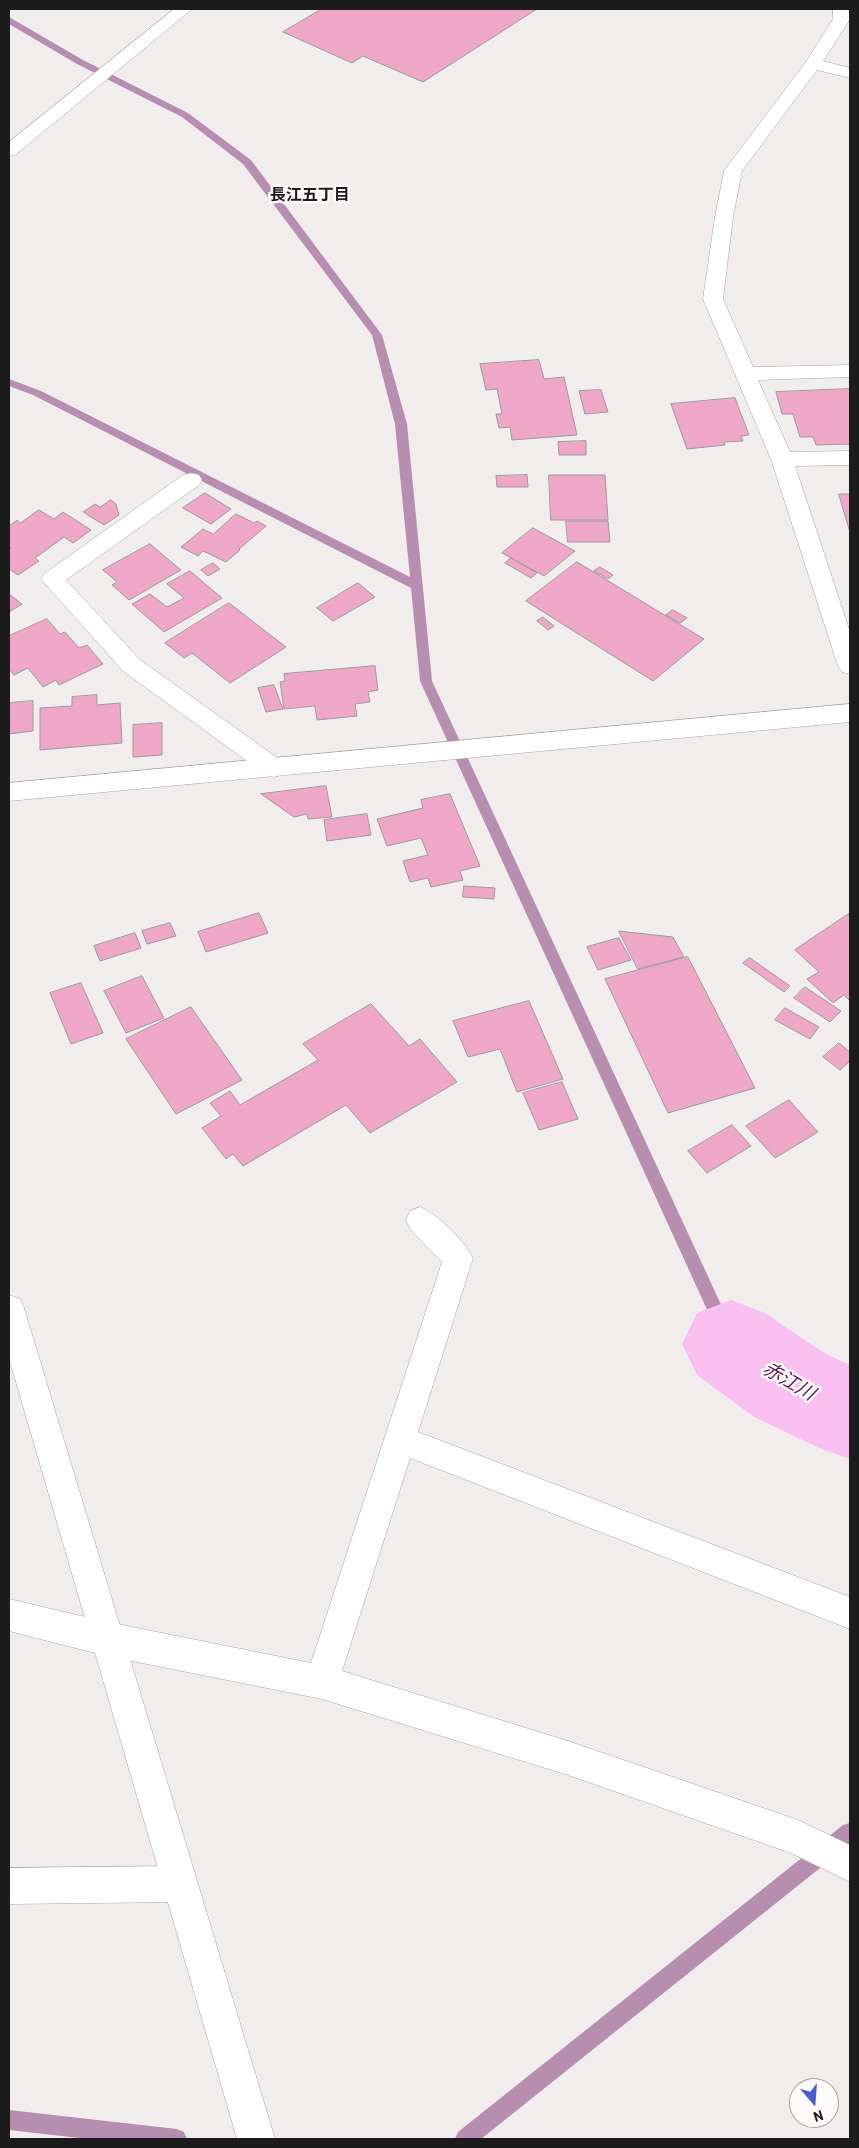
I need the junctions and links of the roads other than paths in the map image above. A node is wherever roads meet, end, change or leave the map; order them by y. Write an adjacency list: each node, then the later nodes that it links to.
1 (184, 9): 5 (street)
2 (841, 9): 3 (street)
3 (813, 64): 4 (street); 7 (street)
4 (850, 73)
5 (9, 151)
6 (850, 371): 7 (street)
7 (746, 374): 9 (street)
8 (850, 458): 9 (street)
9 (782, 459): 11 (street)
10 (191, 480): 13 (street)
11 (850, 666)
12 (850, 713): 13 (street)
13 (274, 768): 14 (street)
14 (9, 792)
15 (420, 1220): 17 (street)
16 (9, 1308): 20 (street)
17 (399, 1439): 18 (street); 21 (street)
18 (850, 1613)
19 (9, 1614): 20 (street)
20 (106, 1639): 21 (street); 23 (street)
21 (322, 1682): 22 (street)
22 (850, 1864)
23 (179, 1884): 24 (street); 25 (street)
24 (9, 1886)
25 (256, 2139)

